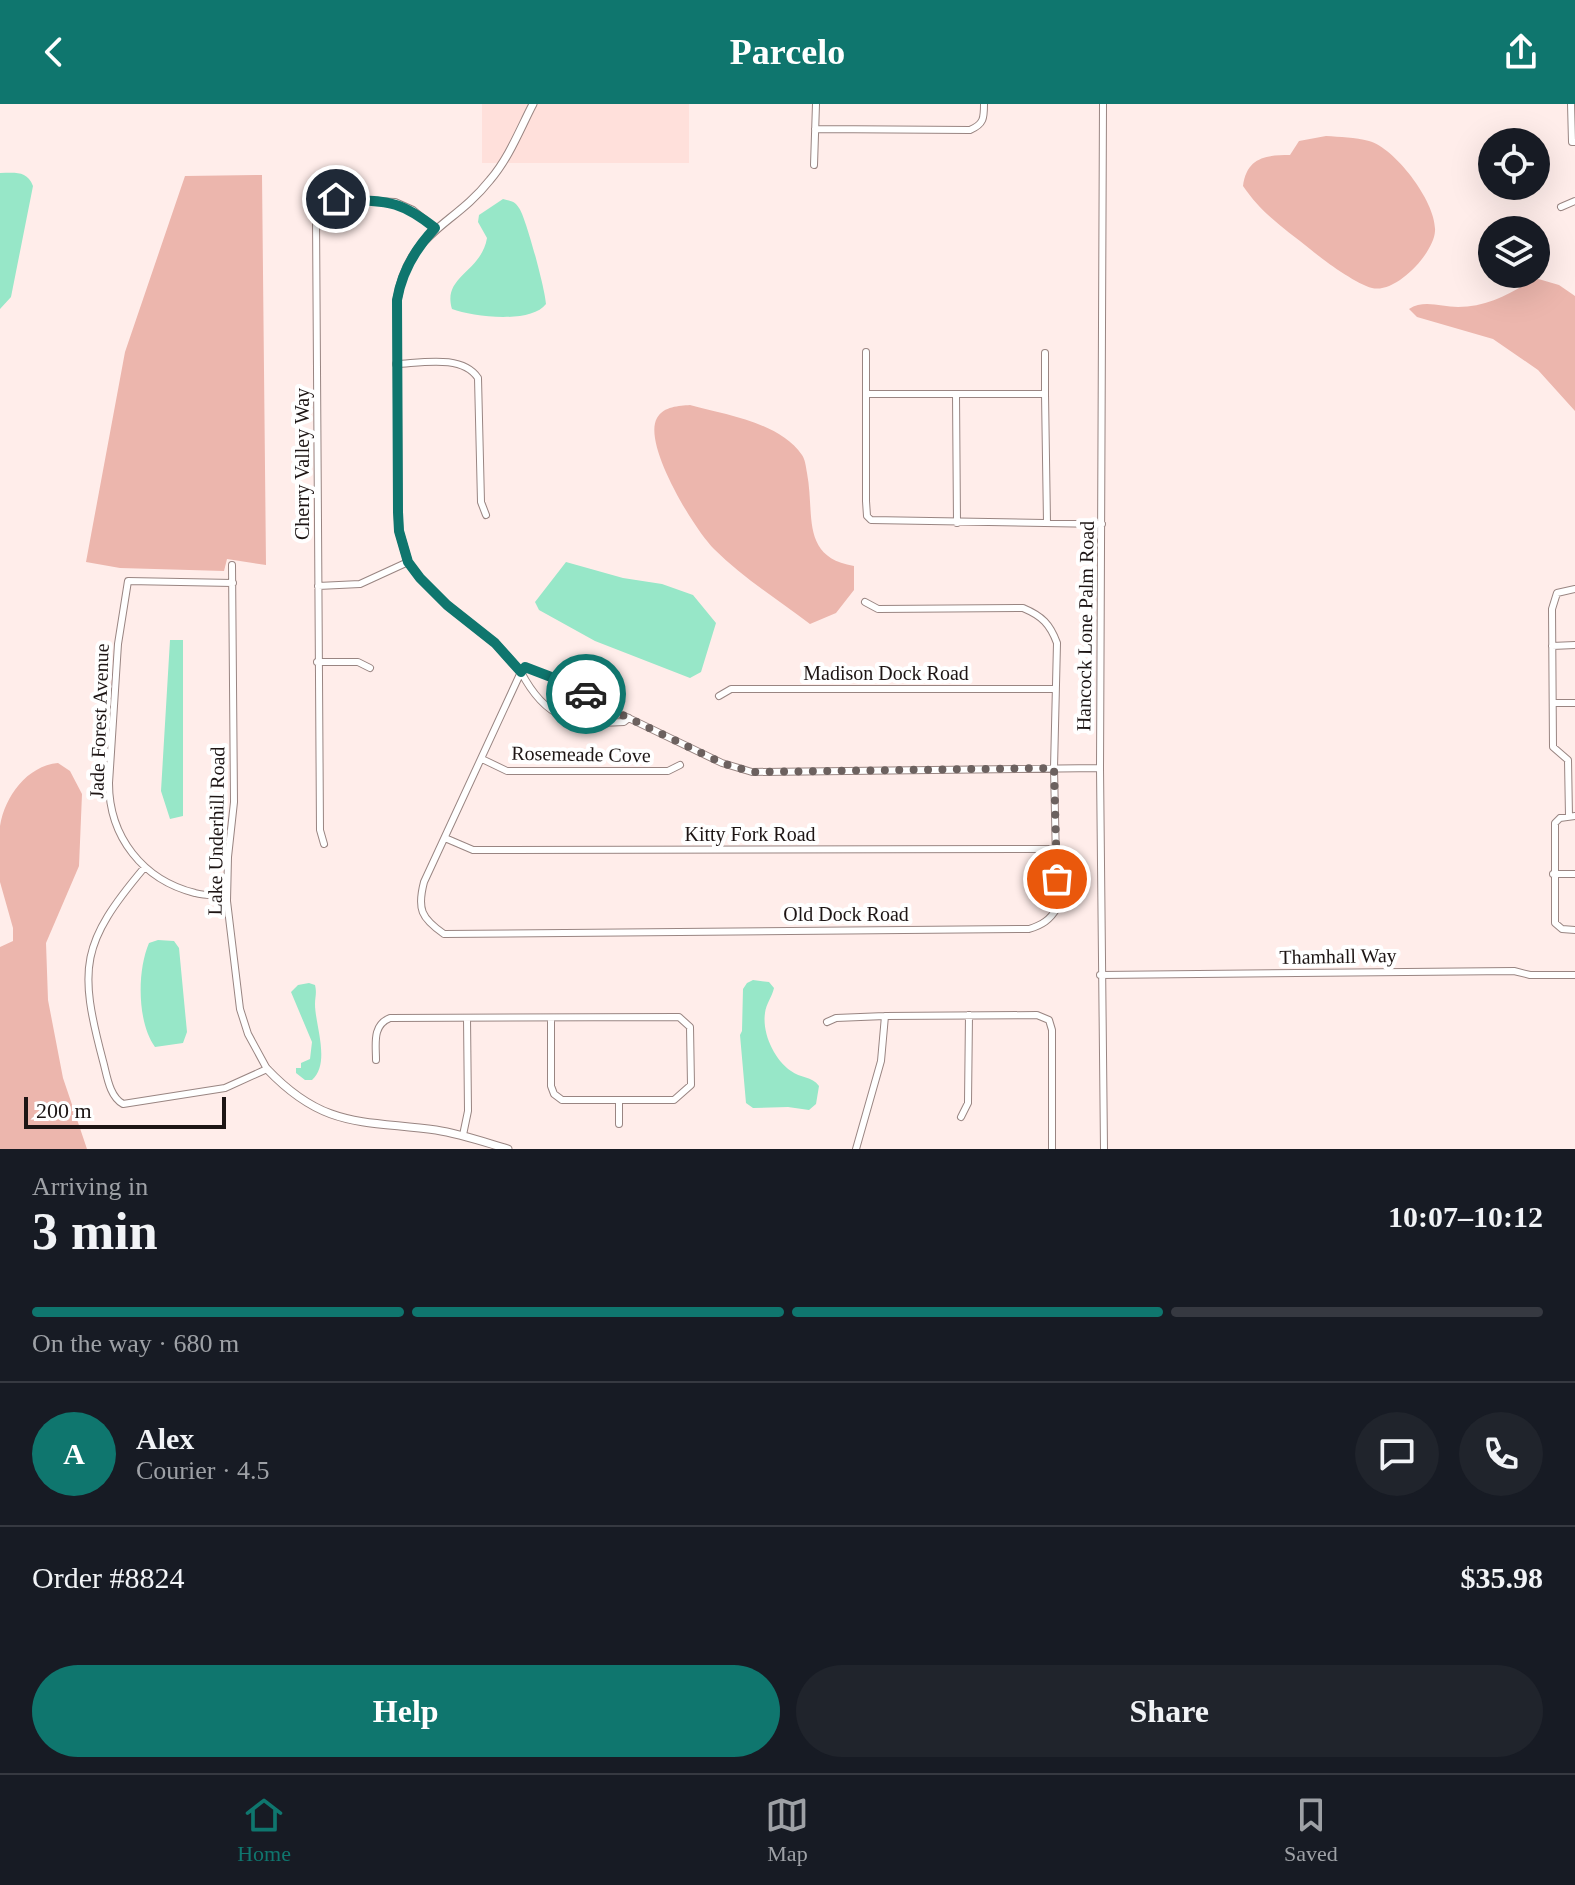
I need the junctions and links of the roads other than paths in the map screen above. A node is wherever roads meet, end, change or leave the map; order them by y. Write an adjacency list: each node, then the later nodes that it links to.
1 (816, 104): 6 (street)
2 (984, 104): 6 (street)
3 (1103, 104): 21 (street, Hancock Lone Palm Road)
4 (1571, 104): 7 (street)
5 (532, 106): 11 (street)
6 (815, 129): 8 (street)
7 (1575, 142)
8 (814, 165)
9 (1575, 201): 10 (street)
10 (1561, 207)
11 (435, 228): 14 (street); 25 (street, Cherry Valley Way)
12 (866, 352): 15 (street)
13 (1045, 353): 17 (street)
14 (396, 364): 18 (street); 22 (street)
15 (866, 394): 16 (street); 19 (street)
16 (956, 394): 17 (street); 19 (street)
17 (1045, 394): 20 (street)
18 (486, 515)
19 (957, 523): 20 (street)
20 (1047, 523): 21 (street)
21 (1102, 524): 42 (street, Hancock Lone Palm Road)
22 (408, 562): 25 (street); 32 (street)
23 (232, 565): 24 (street, Lake Underhill Road)
24 (233, 583): 47 (street, Jade Forest Avenue); 50 (street, Lake Underhill Road)
25 (318, 586): 30 (street, Cherry Valley Way)
26 (1575, 589): 29 (street)
27 (865, 602): 33 (street, Old Dock Road)
28 (1575, 645): 29 (street)
29 (1552, 646): 35 (street)
30 (317, 662): 31 (street); 45 (street, Cherry Valley Way)
31 (370, 668)
32 (521, 672): 37 (street); 37 (street); 38 (street, Old Dock Road)
33 (1055, 689): 34 (street, Madison Dock Road); 41 (street, Old Dock Road)
34 (719, 696)
35 (1553, 703): 36 (street); 39 (street)
36 (1575, 703)
37 (629, 718): 41 (street)
38 (482, 759): 40 (street, Rosemeade Cove); 44 (street, Old Dock Road)
39 (1572, 760): 43 (street)
40 (680, 765)
41 (1054, 768): 42 (street); 46 (street, Old Dock Road)
42 (1100, 768): 52 (street, Hancock Lone Palm Road)
43 (1572, 816): 48 (street)
44 (445, 838): 46 (street, Kitty Fork Road); 46 (street, Old Dock Road)
45 (324, 844)
46 (1057, 849)
47 (144, 868): 50 (street, Jade Forest Avenue); 60 (street)
48 (1553, 874): 49 (street); 51 (street)
49 (1575, 874)
50 (227, 896): 60 (street, Lake Underhill Road)
51 (1575, 930)
52 (1100, 975): 53 (street, Thamhall Way); 68 (street, Hancock Lone Palm Road)
53 (1575, 975)
54 (969, 1015): 55 (street); 62 (street); 67 (street)
55 (885, 1016): 58 (street); 66 (street)
56 (467, 1018): 57 (street); 59 (street); 64 (street)
57 (551, 1018): 61 (street); 61 (street)
58 (827, 1022)
59 (376, 1060)
60 (267, 1069): 64 (street, Lake Underhill Road)
61 (619, 1101): 63 (street)
62 (961, 1117)
63 (619, 1124)
64 (463, 1135): 65 (street, Lake Underhill Road)
65 (508, 1149)
66 (856, 1149)
67 (1052, 1149)
68 (1104, 1149)

